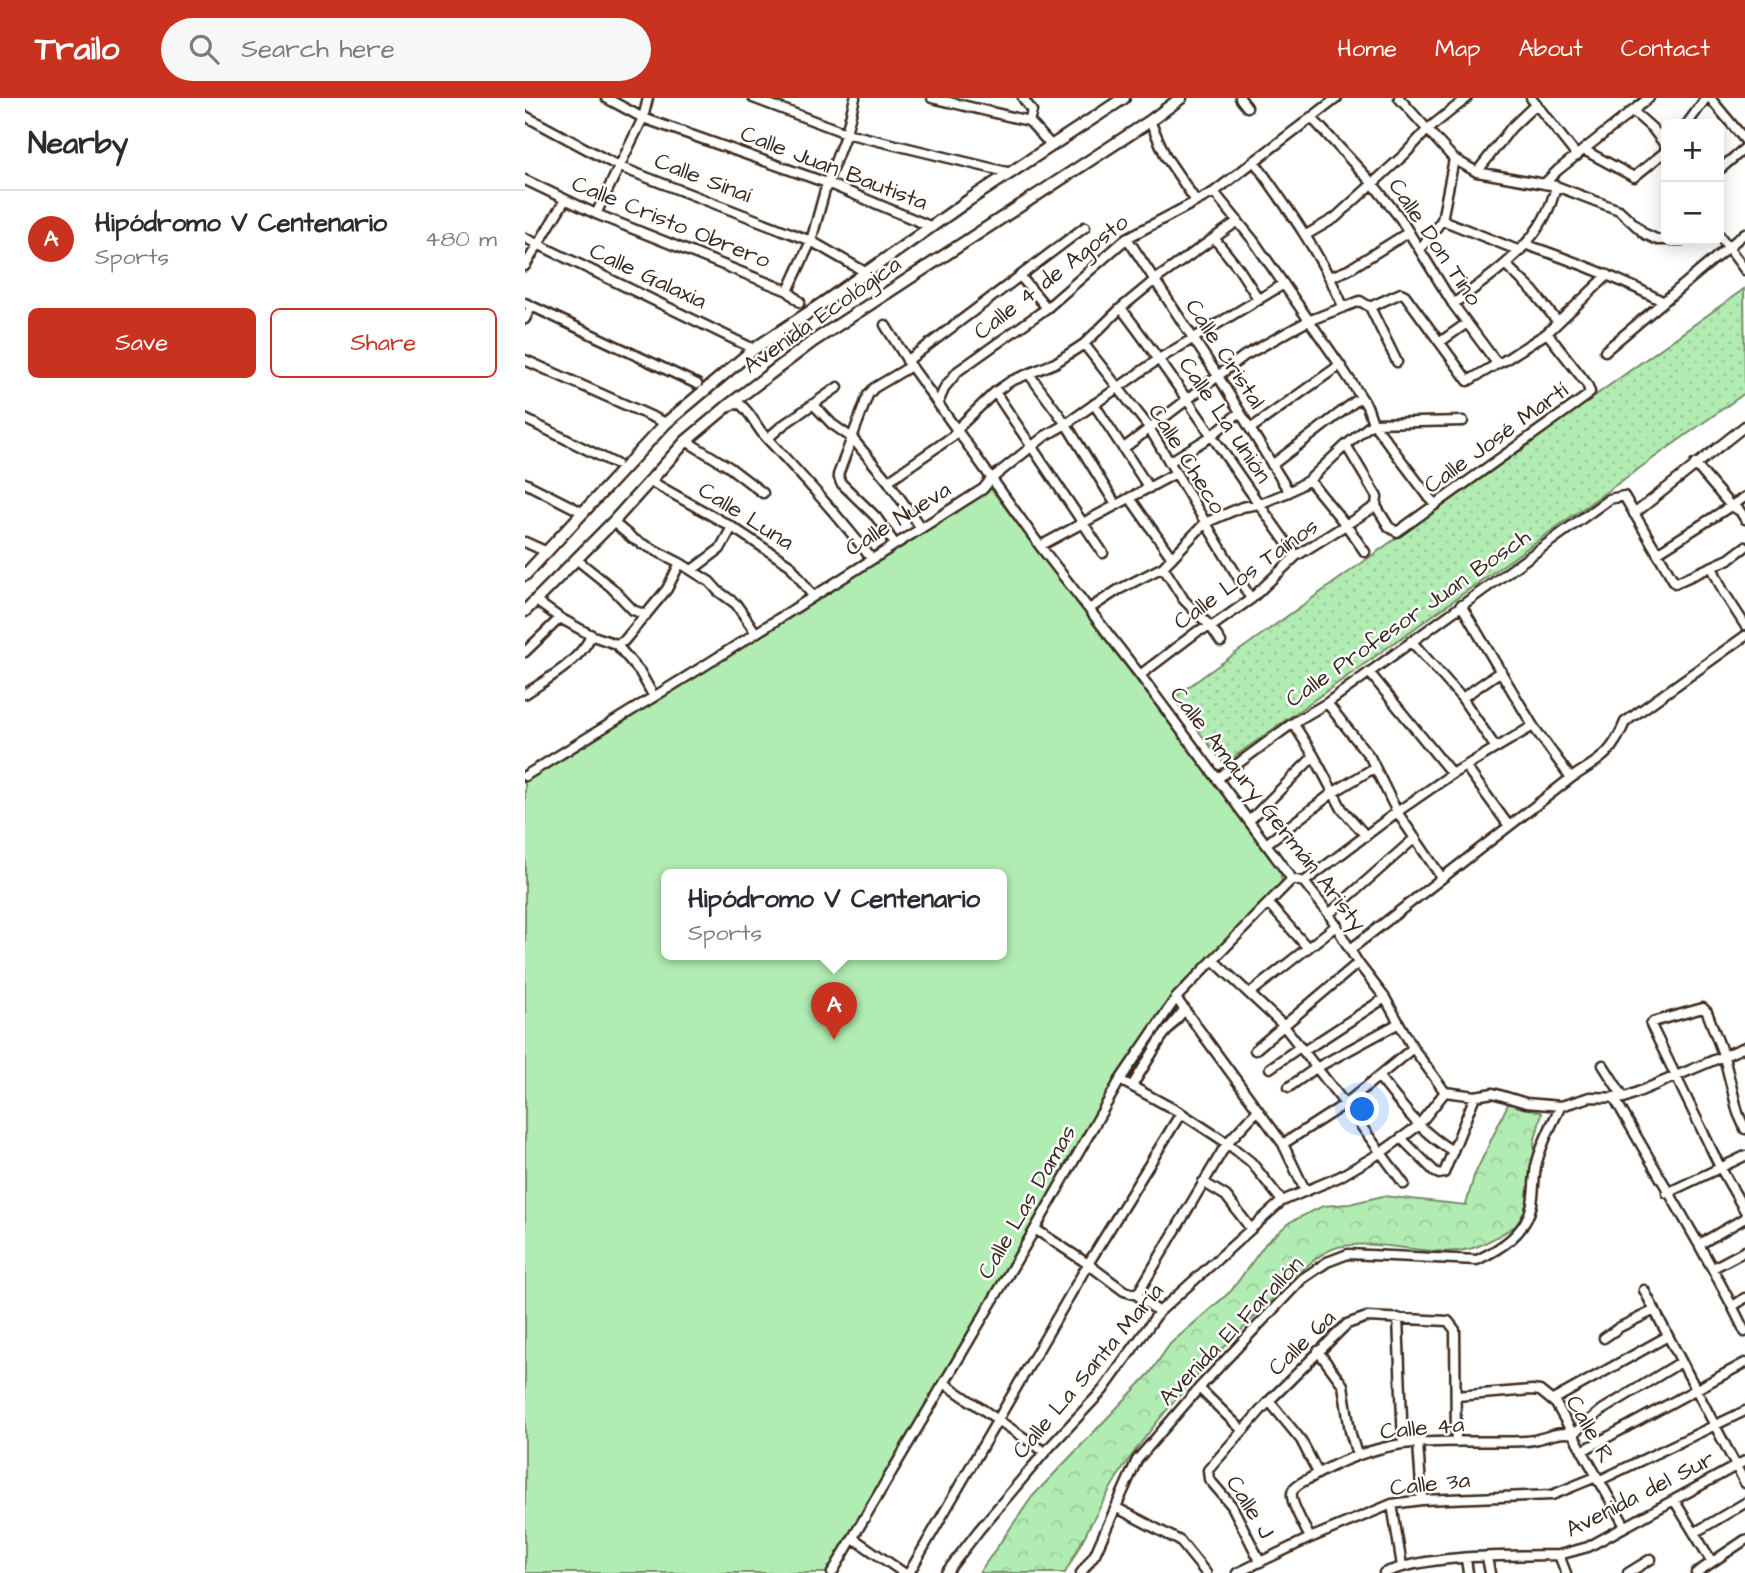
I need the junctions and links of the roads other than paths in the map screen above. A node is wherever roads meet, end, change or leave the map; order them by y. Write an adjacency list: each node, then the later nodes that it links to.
1 (606, 98): 20 (street, Calle Juan Bautista)
2 (648, 98): 20 (street)
3 (753, 98): 25 (street)
4 (855, 98): 25 (street)
5 (932, 98): 22 (street)
6 (1023, 98): 22 (street)
7 (1181, 98): 23 (main road, Avenida Ecológica)
8 (1240, 98): 16 (street)
9 (1337, 98): 19 (street, Calle 4 de Agosto)
10 (1399, 98): 24 (street)
11 (1467, 98): 24 (street)
12 (1649, 98): 17 (street)
13 (1708, 98): 21 (street); 26 (street)
14 (1116, 100): 28 (main road, Avenida Ecológica)
15 (1533, 101): 30 (street); 36 (street)
16 (1247, 107)
17 (1629, 113): 27 (street); 30 (street)
18 (525, 116): 35 (street, Calle Sinaí)
19 (1311, 117): 33 (street, Calle 4 de Agosto); 40 (street, Calle Don Tino)
20 (643, 118): 35 (street); 39 (street, Calle Juan Bautista)
21 (1691, 119)
22 (1029, 121): 28 (street)
23 (1150, 121): 45 (street); 112 (main road, Avenida Ecológica)
24 (1428, 129): 32 (street); 40 (street)
25 (846, 132): 37 (street); 39 (street)
26 (1745, 139)
27 (1661, 141)
28 (1051, 145): 37 (main road, Avenida Ecológica)
29 (1745, 148): 34 (street)
30 (1580, 153): 31 (street); 41 (street)
31 (1661, 153)
32 (1454, 159): 36 (street); 47 (street)
33 (1254, 161): 43 (street, Calle 4 de Agosto); 53 (street)
34 (1724, 166)
35 (620, 167): 46 (street); 58 (street, Calle Sinaí)
36 (1477, 172): 41 (street)
37 (1011, 173): 49 (main road, Avenida Ecológica)
38 (525, 180): 44 (street, Calle Cristo Obrero)
39 (827, 183): 49 (street, Calle Juan Bautista); 58 (street)
40 (1373, 184): 51 (street, Calle Don Tino); 53 (street)
41 (1544, 184): 42 (street)
42 (1556, 186): 57 (street); 61 (street)
43 (1214, 192): 45 (street, Calle 4 de Agosto); 48 (street)
44 (565, 200): 46 (street, Calle Cristo Obrero); 60 (street)
45 (1196, 201): 55 (street, Calle 4 de Agosto)
46 (596, 214): 74 (street, Calle Cristo Obrero)
47 (1442, 220): 63 (street); 64 (street)
48 (1238, 221): 56 (street); 73 (street)
49 (932, 227): 68 (main road, Avenida Ecológica)
50 (1086, 228): 70 (street)
51 (1409, 232): 63 (street, Calle Don Tino); 71 (street)
52 (1745, 233): 62 (street)
53 (1306, 235): 71 (street)
54 (525, 238): 60 (street, Calle Galaxia)
55 (1128, 238): 72 (street, Calle Cristal); 82 (street, Calle 4 de Agosto)
56 (1215, 238): 72 (street); 75 (street)
57 (1661, 240)
58 (811, 241): 68 (street, Calle Sinaí); 74 (street)
59 (1724, 242): 62 (street)
60 (538, 244): 66 (street); 93 (street, Calle Galaxia)
61 (1527, 245): 64 (street); 69 (street)
62 (1728, 247): 67 (street); 76 (street)
63 (1420, 249): 78 (street, Calle Don Tino)
64 (1520, 251): 65 (street)
65 (1506, 265): 78 (street); 86 (street)
66 (525, 266)
67 (1745, 270)
68 (867, 272): 93 (main road, Avenida Ecológica)
69 (1608, 275): 76 (street); 86 (street)
70 (1020, 276): 82 (street); 99 (street)
71 (1330, 277): 80 (street)
72 (1155, 280): 83 (street); 90 (street, Calle Cristal)
73 (1284, 284): 75 (street, Calle Nueva); 85 (street)
74 (788, 291): 77 (street, Calle Cristo Obrero)
75 (1259, 300): 90 (street, Calle Nueva)
76 (1662, 301): 94 (street)
77 (800, 302)
78 (1453, 304): 87 (street, Calle Don Tino)
79 (528, 305): 84 (street); 103 (street)
80 (1343, 306): 81 (street); 85 (street)
81 (1370, 307): 91 (street); 97 (street)
82 (1047, 308): 109 (street, Calle 4 de Agosto)
83 (1121, 308): 92 (street); 95 (street, Calle La Unión)
84 (525, 319)
85 (1308, 321): 100 (street); 102 (street)
86 (1557, 321): 89 (street)
87 (1467, 323): 91 (street); 98 (street, Calle Don Tino)
88 (885, 325): 99 (street, Calle Amaury Germán Aristy)
89 (1546, 333): 98 (street); 147 (street, Calle José Martí)
90 (1194, 340): 95 (street, Calle Nueva); 102 (street, Calle Cristal)
91 (1440, 342): 98 (street)
92 (1084, 344): 101 (street); 105 (street, Calle Checo)
93 (754, 349): 116 (main road, Avenida Ecológica)
94 (1605, 351)
95 (1159, 359): 105 (street, Calle Nueva); 108 (street, Calle La Unión)
96 (525, 360): 116 (street)
97 (1397, 362)
98 (1497, 362)
99 (909, 363): 109 (street, Calle Amaury Germán Aristy); 125 (street)
100 (1339, 365): 107 (street); 121 (street)
101 (1029, 374): 106 (street); 117 (street)
102 (1218, 376): 108 (street); 113 (street, Calle Cristal)
103 (697, 384)
104 (838, 387): 110 (street)
105 (1118, 388): 111 (street, Calle Nueva); 122 (street, Calle Checo)
106 (995, 392): 120 (street); 128 (street)
107 (1361, 397): 118 (street); 133 (street)
108 (1187, 401): 122 (street); 123 (street, Calle La Unión)
109 (938, 403): 120 (street, Calle Amaury Germán Aristy)
110 (813, 404): 124 (street); 125 (street)
111 (1094, 404): 117 (street, Calle Nueva); 129 (street)
112 (729, 405): 124 (street); 126 (main road, Avenida Ecológica)
113 (1240, 412): 121 (street, Calle Cristal); 123 (street)
114 (525, 419): 131 (street)
115 (1463, 421): 118 (street)
116 (666, 424): 150 (main road, Avenida Ecológica)
117 (1066, 424): 128 (street, Calle Nueva); 146 (street)
118 (1373, 424): 127 (street); 147 (street)
119 (1745, 426): 132 (street)
120 (957, 429): 135 (street, Calle Amaury Germán Aristy); 138 (street)
121 (1250, 429): 133 (street, Calle Cristal)
122 (1150, 430): 129 (street); 130 (street, Calle Checo)
123 (1210, 437): 130 (street); 145 (street, Calle La Unión)
124 (768, 438): 168 (street)
125 (852, 438): 138 (street); 160 (street)
126 (687, 441): 137 (main road, Avenida Ecológica); 142 (street)
127 (1346, 445): 136 (street); 149 (street)
128 (1033, 446): 135 (street, Calle Nueva); 154 (street)
129 (1124, 448): 140 (street)
130 (1169, 462): 134 (street, Calle Checo)
131 (616, 464)
132 (1695, 464): 148 (street); 151 (street)
133 (1272, 465): 141 (street, Calle Cristal)
134 (1176, 473): 140 (street); 155 (street, Calle Checo)
135 (991, 479): 158 (street, Calle Nueva); 161 (street, Calle Amaury Germán Aristy)
136 (1309, 480): 141 (street); 156 (street)
137 (650, 481): 153 (main road, Avenida Ecológica); 157 (street, Calle Luna)
138 (887, 481): 158 (street)
139 (525, 483): 150 (street)
140 (1149, 488): 144 (street)
141 (1289, 492): 145 (street)
142 (762, 493)
143 (1745, 497): 148 (street)
144 (1130, 498): 146 (street); 169 (street)
145 (1259, 504): 155 (street); 167 (street, Calle La Unión)
146 (1116, 505): 154 (street)
147 (1436, 505): 149 (street, Calle José Martí)
148 (1730, 505): 152 (street); 166 (street)
149 (1375, 506): 156 (street, Calle Los Taínos)
150 (584, 513): 163 (main road, Avenida Ecológica)
151 (1634, 514): 166 (street); 179 (street, Calle Profesor Juan Bosch)
152 (1745, 519)
153 (613, 522): 170 (main road, Avenida Ecológica); 171 (street)
154 (1082, 522): 161 (street); 165 (street)
155 (1205, 523): 169 (street); 177 (street, Calle Checo)
156 (1346, 525): 164 (street); 167 (street, Calle Los Taínos)
157 (732, 527): 174 (street); 176 (street, Calle Luna)
158 (921, 527): 160 (street, Calle Nueva)
159 (525, 542): 163 (street)
160 (895, 544): 168 (street, Calle Nueva)
161 (1040, 546): 180 (street, Calle Amaury Germán Aristy)
162 (1745, 548): 173 (street)
163 (547, 552): 175 (main road, Avenida Ecológica)
164 (1365, 552)
165 (1103, 553)
166 (1657, 553): 173 (street)
167 (1296, 556): 177 (street, Calle Los Taínos)
168 (871, 558): 176 (street, Calle Nueva)
169 (1172, 558): 172 (street)
170 (576, 559): 178 (main road, Avenida Ecológica); 182 (street)
171 (680, 563): 174 (street); 182 (street)
172 (1163, 567): 180 (street); 185 (street)
173 (1712, 567): 184 (street)
174 (692, 570): 186 (street)
175 (525, 575)
176 (812, 596): 186 (street, Calle Nueva)
177 (1251, 599): 185 (street, Calle Los Taínos)
178 (536, 601): 181 (main road, Avenida Ecológica); 183 (street)
179 (1461, 605): 189 (street, Calle Profesor Juan Bosch); 193 (street)
180 (1089, 609): 195 (street, Calle Amaury Germán Aristy)
181 (525, 611)
182 (646, 615): 191 (street)
183 (560, 618): 187 (street); 192 (street)
184 (1745, 625)
185 (1211, 627): 190 (street); 195 (street, Calle Los Taínos)
186 (757, 633): 197 (street, Calle Nueva)
187 (591, 636): 191 (street); 196 (street)
188 (1745, 636): 208 (street)
189 (1411, 641): 194 (street, Calle Profesor Juan Bosch); 198 (street)
190 (1221, 642)
191 (616, 644): 197 (street)
192 (525, 652)
193 (1501, 671): 198 (street); 201 (street)
194 (1369, 672): 199 (street, Calle Profesor Juan Bosch); 206 (street)
195 (1140, 675): 209 (street, Calle Amaury Germán Aristy)
196 (525, 694)
197 (654, 697): 207 (street, Calle Nueva)
198 (1462, 698): 202 (street)
199 (1327, 703): 200 (street, Calle Profesor Juan Bosch); 205 (street)
200 (1293, 723): 203 (street); 209 (street, Calle Profesor Juan Bosch)
201 (1533, 726): 202 (street); 208 (street)
202 (1496, 748): 204 (street)
203 (1314, 756): 210 (street); 212 (street)
204 (1466, 767): 206 (street); 213 (street)
205 (1374, 768): 210 (street); 211 (street)
206 (1452, 775): 211 (street)
207 (525, 776)
208 (1571, 778): 213 (street)
209 (1217, 779): 212 (street, Calle Amaury Germán Aristy)
210 (1334, 792): 214 (street); 216 (street)
211 (1397, 812): 214 (street); 215 (street)
212 (1249, 821): 216 (street, Calle Amaury Germán Aristy)
213 (1509, 826): 217 (street)
214 (1366, 835): 219 (street)
215 (1415, 838): 217 (street); 221 (street)
216 (1266, 844): 218 (street, Calle Amaury Germán Aristy)
217 (1442, 878): 224 (street)
218 (1292, 879): 219 (street, Calle Amaury Germán Aristy); 220 (street, Calle Las Damas)
219 (1304, 882): 221 (street, Calle Amaury Germán Aristy)
220 (1269, 904): 223 (street); 225 (street, Calle Las Damas)
221 (1329, 914): 222 (street, Calle Amaury Germán Aristy)
222 (1337, 925): 223 (street); 224 (street, Calle Amaury Germán Aristy)
223 (1308, 948): 227 (street)
224 (1352, 948): 226 (street, Calle Amaury Germán Aristy)
225 (1214, 961): 227 (street); 228 (street, Calle Las Damas)
226 (1358, 962): 229 (street, Calle Amaury Germán Aristy); 232 (street)
227 (1250, 993): 232 (street)
228 (1176, 998): 230 (street); 243 (street, Calle Las Damas)
229 (1385, 998): 231 (street, Calle Amaury Germán Aristy); 235 (street)
230 (1185, 1009): 244 (street); 252 (street)
231 (1399, 1023): 234 (street, Calle Amaury Germán Aristy); 240 (street)
232 (1283, 1026): 235 (street); 236 (street)
233 (1745, 1047): 237 (street)
234 (1413, 1048): 242 (street); 246 (street, Calle Amaury Germán Aristy)
235 (1302, 1049): 239 (street); 240 (street)
236 (1255, 1050)
237 (1724, 1057): 241 (street); 241 (street); 255 (street)
238 (1603, 1065): 249 (street)
239 (1270, 1068)
240 (1316, 1068): 245 (street); 250 (street)
241 (1676, 1074): 249 (street); 262 (street)
242 (1379, 1077): 250 (street); 254 (street)
243 (1120, 1080): 244 (street); 271 (street, Calle Las Damas)
244 (1132, 1086): 253 (street)
245 (1289, 1087)
246 (1445, 1092): 247 (street); 254 (street, Calle La Santa María)
247 (1475, 1096): 251 (street); 259 (street)
248 (1614, 1097): 249 (street); 251 (street); 266 (street)
249 (1624, 1097)
250 (1346, 1104): 258 (street); 260 (street)
251 (1561, 1106): 290 (street, Avenida El Farallón)
252 (1258, 1110): 257 (street); 258 (street)
253 (1181, 1113): 257 (street); 274 (street)
254 (1418, 1126): 256 (street, Calle La Santa María); 259 (street)
255 (1745, 1129)
256 (1401, 1138): 259 (street); 260 (street, Calle La Santa María)
257 (1227, 1143): 263 (street); 267 (street)
258 (1283, 1144): 265 (street)
259 (1453, 1151)
260 (1382, 1152): 264 (street); 265 (street, Calle La Santa María)
261 (1745, 1156): 262 (street)
262 (1720, 1167): 266 (street); 268 (street)
263 (1203, 1182): 270 (street); 277 (street)
264 (1403, 1184)
265 (1305, 1190): 267 (street, Calle La Santa María)
266 (1667, 1193): 272 (street)
267 (1282, 1201): 270 (street, Calle La Santa María)
268 (1745, 1211)
269 (1745, 1218): 272 (street)
270 (1251, 1228): 281 (street, Calle La Santa María)
271 (1035, 1229): 274 (street); 289 (street, Calle Las Damas)
272 (1700, 1244): 275 (street)
273 (1745, 1251): 275 (street)
274 (1089, 1264): 277 (street); 296 (street)
275 (1713, 1268): 279 (street)
276 (1644, 1290): 280 (street)
277 (1137, 1295): 281 (street)
278 (1745, 1298): 279 (street)
279 (1733, 1306): 283 (street)
280 (1655, 1310): 284 (street); 285 (street)
281 (1159, 1312): 304 (street, Calle La Santa María)
282 (1398, 1318): 286 (street, Calle 6a); 292 (street, Calle 6a); 301 (street)
283 (1745, 1332)
284 (1668, 1336): 287 (street); 293 (street)
285 (1604, 1338)
286 (1318, 1350): 294 (street, Calle 6a); 305 (street)
287 (1681, 1362): 291 (street); 299 (street)
288 (1745, 1363): 291 (street)
289 (944, 1383): 296 (street); 319 (street, Calle Las Damas)
290 (1199, 1388): 298 (street); 316 (street, Avenida El Farallón)
291 (1696, 1391): 297 (street); 303 (street)
292 (1456, 1396): 293 (street, Calle R); 300 (street)
293 (1553, 1400): 299 (street, Calle R)
294 (1269, 1401): 298 (street, Calle 6a); 308 (street)
295 (1745, 1410): 297 (street, Calle 3a)
296 (997, 1419): 304 (street); 330 (street)
297 (1715, 1426): 307 (street); 310 (street, Calle 3a)
298 (1242, 1430): 309 (street, Calle 6a)
299 (1573, 1434): 300 (street, Calle 4a); 303 (street, Calle R)
300 (1456, 1442): 302 (street, Calle 4a)
301 (1403, 1444): 302 (street, Calle 4a); 305 (street, Calle 4a)
302 (1418, 1444): 312 (street)
303 (1582, 1451): 310 (street, Calle R)
304 (1045, 1452): 331 (street, Calle La Santa María)
305 (1357, 1455): 308 (street, Calle 4a)
306 (1745, 1461): 307 (street, Avenida del Sur)
307 (1735, 1466): 311 (street); 313 (street, Avenida del Sur)
308 (1318, 1473): 320 (street, Calle 4a)
309 (1207, 1474): 326 (street, Calle J)
310 (1597, 1479): 312 (street, Calle 3a); 317 (street, Calle R)
311 (1745, 1483)
312 (1422, 1500): 315 (street, Calle 3a)
313 (1674, 1500): 317 (street, Avenida del Sur); 318 (street)
314 (1745, 1503): 318 (street)
315 (1392, 1504): 320 (street, Calle 3a); 328 (street)
316 (1117, 1508): 332 (street, Avenida El Farallón); 333 (street)
317 (1625, 1526): 322 (street, Avenida del Sur)
318 (1694, 1533): 327 (street)
319 (853, 1538): 329 (street, Calle Las Damas); 330 (street)
320 (1310, 1538): 326 (street, Calle 3a)
321 (1745, 1540): 327 (street)
322 (1559, 1555): 323 (street, Avenida del Sur); 338 (street)
323 (1487, 1558): 324 (street, Avenida del Sur); 337 (street)
324 (1467, 1559): 328 (street, Avenida del Sur); 336 (street)
325 (1651, 1559): 339 (street)
326 (1260, 1561): 334 (street, Calle 3a)
327 (1712, 1562): 340 (street)
328 (1402, 1566): 335 (street, Avenida del Sur)
329 (832, 1573)
330 (906, 1573)
331 (946, 1573)
332 (1081, 1573)
333 (1206, 1573)
334 (1237, 1573)
335 (1384, 1573)
336 (1468, 1573)
337 (1490, 1573)
338 (1566, 1573)
339 (1628, 1573)
340 (1696, 1573)

